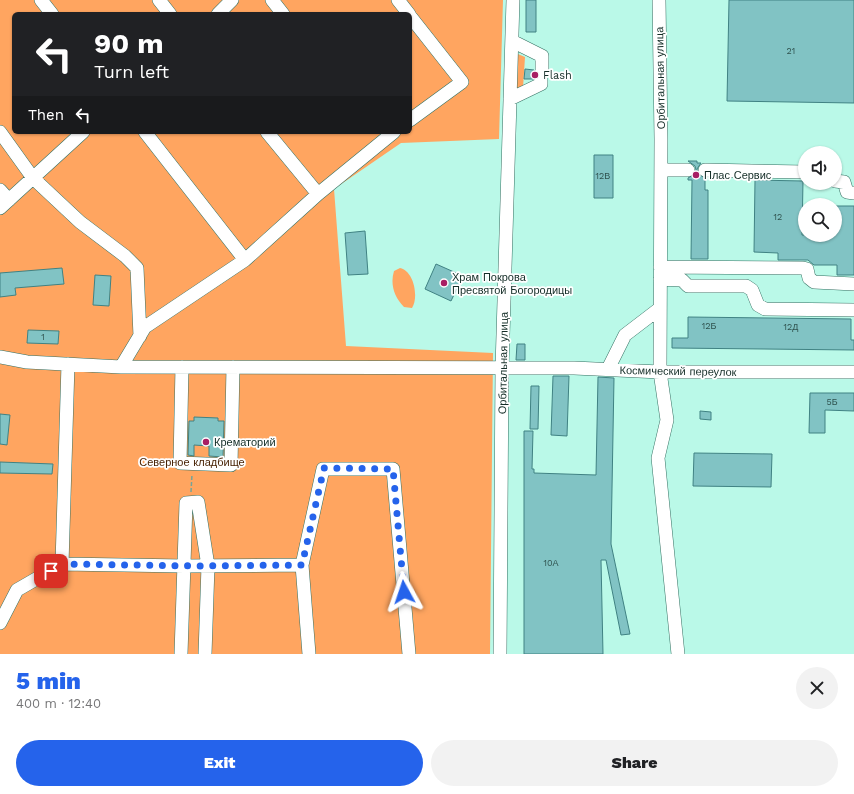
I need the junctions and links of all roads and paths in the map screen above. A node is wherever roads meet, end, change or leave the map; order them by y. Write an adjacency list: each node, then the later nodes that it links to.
1 (41, 0): 8 (street)
2 (159, 0): 9 (street)
3 (232, 0): 10 (street)
4 (272, 0): 11 (street)
5 (398, 0): 12 (street)
6 (513, 0): 14 (street, Орбитальная улица)
7 (659, 0): 22 (street, Орбитальная улица)
8 (50, 12)
9 (168, 12)
10 (220, 12)
11 (281, 12)
12 (407, 12)
13 (412, 19): 16 (street)
14 (512, 41): 15 (street, Орбитальная улица); 15 (street)
15 (510, 99): 43 (street, Орбитальная улица)
16 (412, 119)
17 (0, 132): 26 (street)
18 (81, 134): 26 (street)
19 (146, 134): 32 (street)
20 (269, 134): 30 (street)
21 (385, 135): 30 (street)
22 (661, 170): 23 (street); 33 (street, Орбитальная улица)
23 (688, 170)
24 (705, 170): 25 (street)
25 (798, 172)
26 (33, 178): 31 (street); 37 (street)
27 (842, 182): 29 (street)
28 (0, 190): 31 (street)
29 (854, 193)
30 (318, 194): 32 (street)
31 (4, 204)
32 (245, 260): 37 (street)
33 (660, 273): 34 (street); 35 (street, Орбитальная улица); 36 (street)
34 (854, 284)
35 (659, 309): 44 (street); 45 (street, Орбитальная улица)
36 (854, 310)
37 (140, 336): 40 (street)
38 (0, 357): 39 (street, Космический переулок)
39 (68, 364): 40 (street, Космический переулок); 49 (street)
40 (121, 367): 41 (street, Космический переулок)
41 (182, 367): 42 (street, Космический переулок); 47 (street)
42 (233, 367): 43 (street, Космический переулок); 47 (street)
43 (502, 368): 44 (street, Космический переулок); 58 (street, Орбитальная улица)
44 (608, 369): 45 (street, Космический переулок)
45 (660, 372): 46 (street, Космический переулок); 59 (street, Орбитальная улица)
46 (854, 372)
47 (192, 463): 48 (path)
48 (191, 502): 51 (street); 52 (street)
49 (62, 564): 51 (street); 53 (street)
50 (302, 565): 52 (street); 56 (street); 57 (street)
51 (184, 566): 52 (street); 54 (street)
52 (208, 566): 55 (street)
53 (0, 623)
54 (181, 654)
55 (205, 654)
56 (309, 654)
57 (409, 654)
58 (500, 654)
59 (678, 654)

